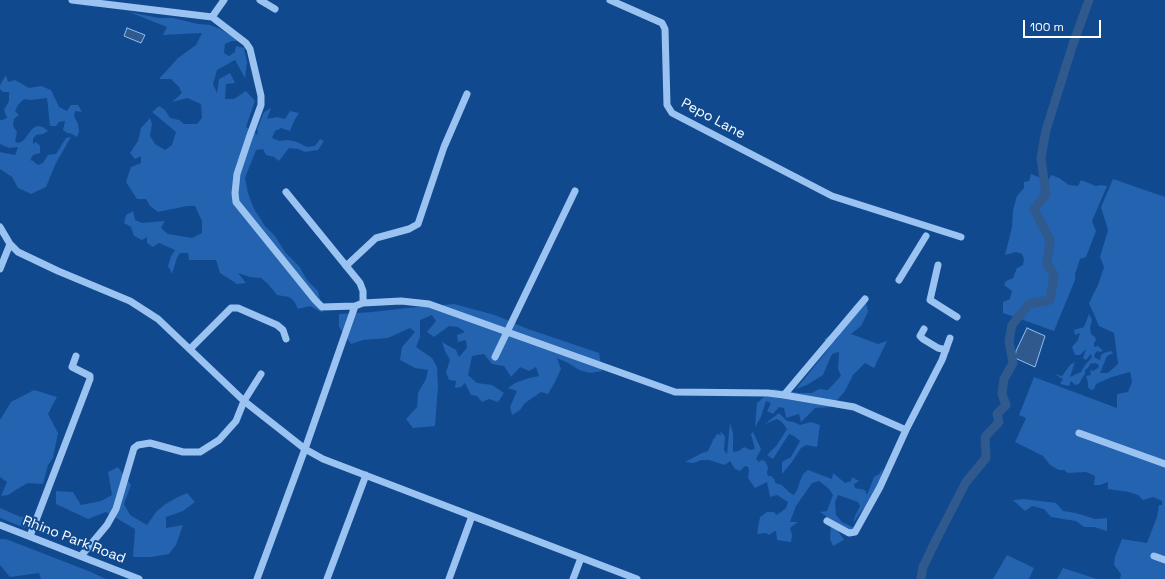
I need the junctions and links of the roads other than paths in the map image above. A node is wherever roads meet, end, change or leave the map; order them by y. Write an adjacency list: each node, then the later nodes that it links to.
1 (72, 0): 5 (street)
2 (224, 0): 7 (street)
3 (260, 0): 6 (street)
4 (610, 0): 13 (street, Pepo Lane)
5 (83, 1): 7 (street)
6 (275, 9)
7 (212, 17): 21 (street)
8 (467, 94): 16 (street)
9 (575, 191): 24 (street)
10 (286, 192): 16 (street)
11 (0, 227): 14 (street)
12 (926, 236): 18 (street)
13 (961, 237)
14 (10, 244): 17 (street); 27 (street)
15 (938, 265): 22 (street)
16 (346, 266): 20 (street)
17 (0, 269)
18 (899, 280)
19 (865, 299): 32 (street)
20 (363, 303): 21 (street); 24 (street)
21 (355, 306): 36 (street)
22 (957, 317)
23 (924, 329): 28 (street)
24 (508, 331): 30 (street); 32 (street)
25 (950, 338): 28 (street)
26 (286, 339): 27 (street)
27 (190, 349): 33 (street)
28 (946, 350): 34 (street)
29 (76, 356): 42 (street)
30 (495, 357)
31 (261, 374): 33 (street)
32 (784, 395): 34 (street)
33 (244, 401): 36 (street); 43 (street)
34 (906, 430): 40 (street)
35 (1079, 434): 37 (street)
36 (305, 449): 38 (street); 48 (street)
37 (1165, 464)
38 (366, 475): 39 (street); 49 (street)
39 (472, 516): 45 (street); 50 (street)
40 (827, 521)
41 (0, 525): 42 (street, Rhino Park Road)
42 (30, 536): 43 (street, Rhino Park Road)
43 (81, 556): 47 (street, Rhino Park Road)
44 (1154, 556): 46 (street)
45 (581, 558): 51 (street); 52 (street)
46 (1165, 560)
47 (139, 579)
48 (257, 579)
49 (327, 579)
50 (449, 579)
51 (573, 579)
52 (636, 579)

